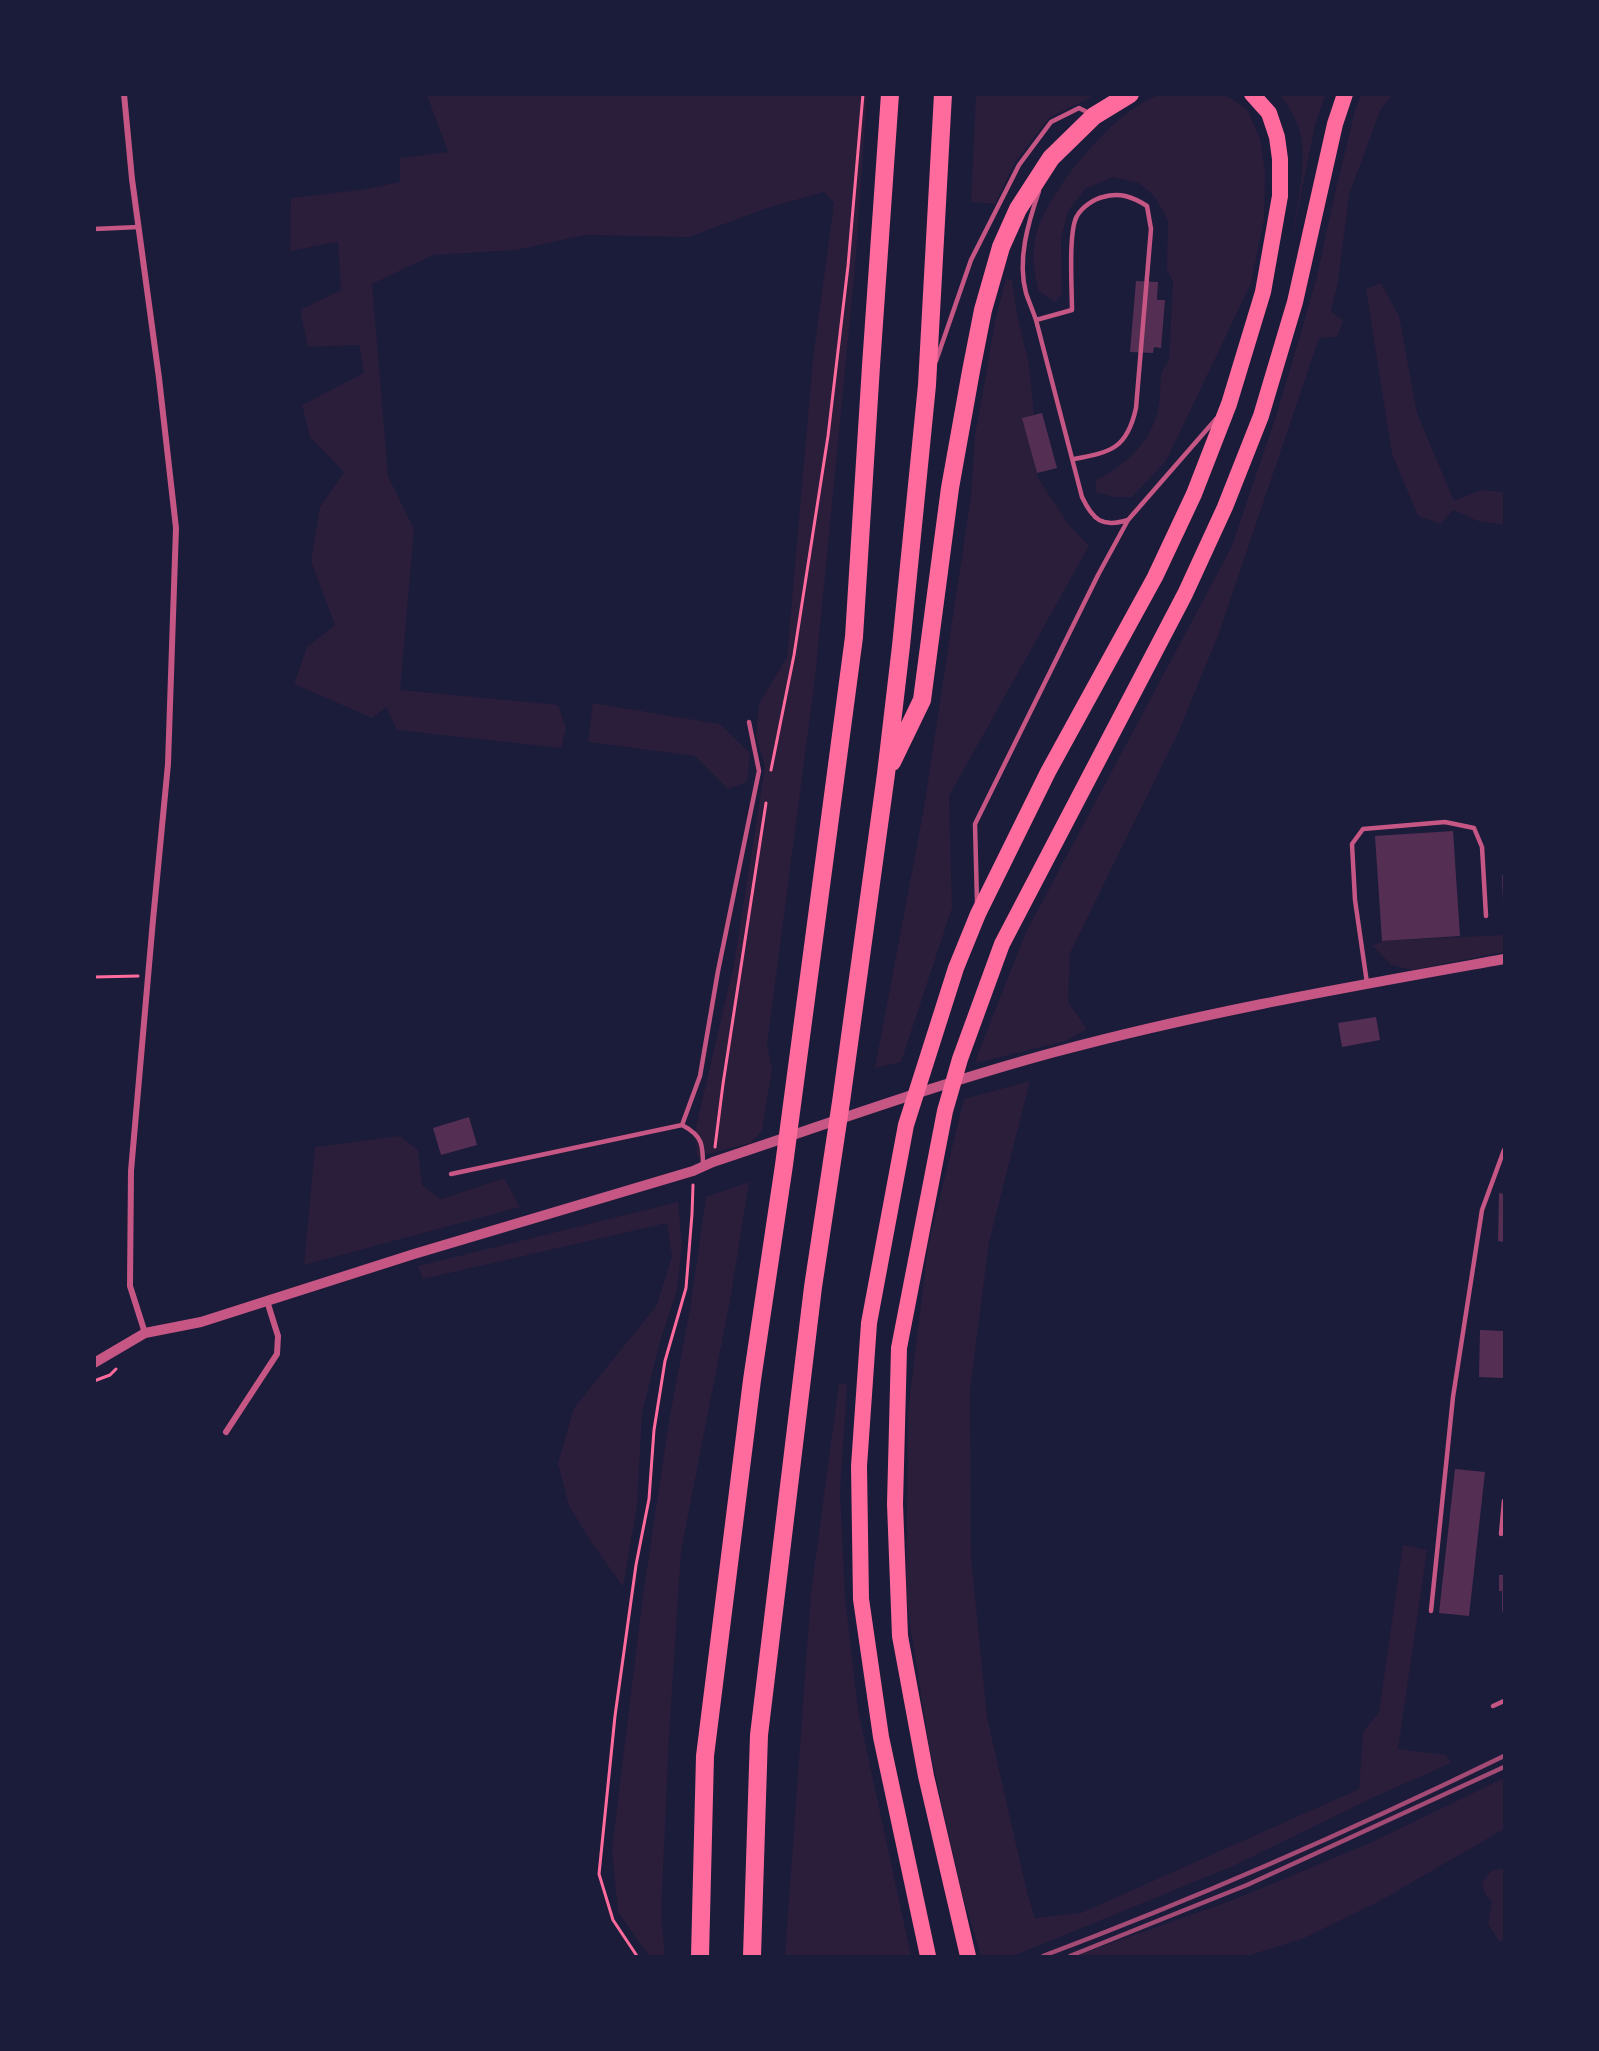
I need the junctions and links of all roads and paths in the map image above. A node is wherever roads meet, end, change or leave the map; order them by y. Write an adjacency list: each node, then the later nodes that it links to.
1 (124, 94): 10 (street)
2 (863, 94): 19 (path)
3 (890, 94): 41 (highway)
4 (943, 94): 13 (highway)
5 (1130, 94): 8 (highway)
6 (1252, 94): 14 (highway)
7 (1345, 94): 44 (highway)
8 (1094, 116): 9 (highway); 13 (lane)
9 (1051, 158): 12 (lane); 18 (highway)
10 (139, 227): 11 (lane); 24 (street)
11 (94, 229)
12 (1036, 320): 15 (lane); 15 (lane)
13 (927, 384): 18 (highway)
14 (1229, 404): 16 (lane); 21 (highway)
15 (1074, 459): 16 (lane)
16 (1128, 520): 21 (lane)
17 (749, 722): 27 (lane)
18 (886, 774): 42 (highway)
19 (769, 781)
20 (768, 792): 29 (path)
21 (978, 914): 43 (highway)
22 (1485, 916): 26 (lane)
23 (1504, 960): 26 (street)
24 (148, 975): 25 (path); 32 (street)
25 (94, 977)
26 (1367, 983): 29 (street)
27 (682, 1125): 29 (lane); 30 (lane)
28 (1504, 1150): 37 (lane)
29 (703, 1166): 31 (street); 40 (path)
30 (451, 1174)
31 (267, 1301): 32 (street); 34 (street)
32 (145, 1334): 33 (street)
33 (94, 1363)
34 (226, 1432)
35 (1504, 1502): 36 (lane)
36 (1501, 1534)
37 (1431, 1611)
38 (1504, 1701): 39 (lane)
39 (1493, 1706)
40 (637, 1956)
41 (700, 1956)
42 (752, 1956)
43 (927, 1956)
44 (968, 1956)

